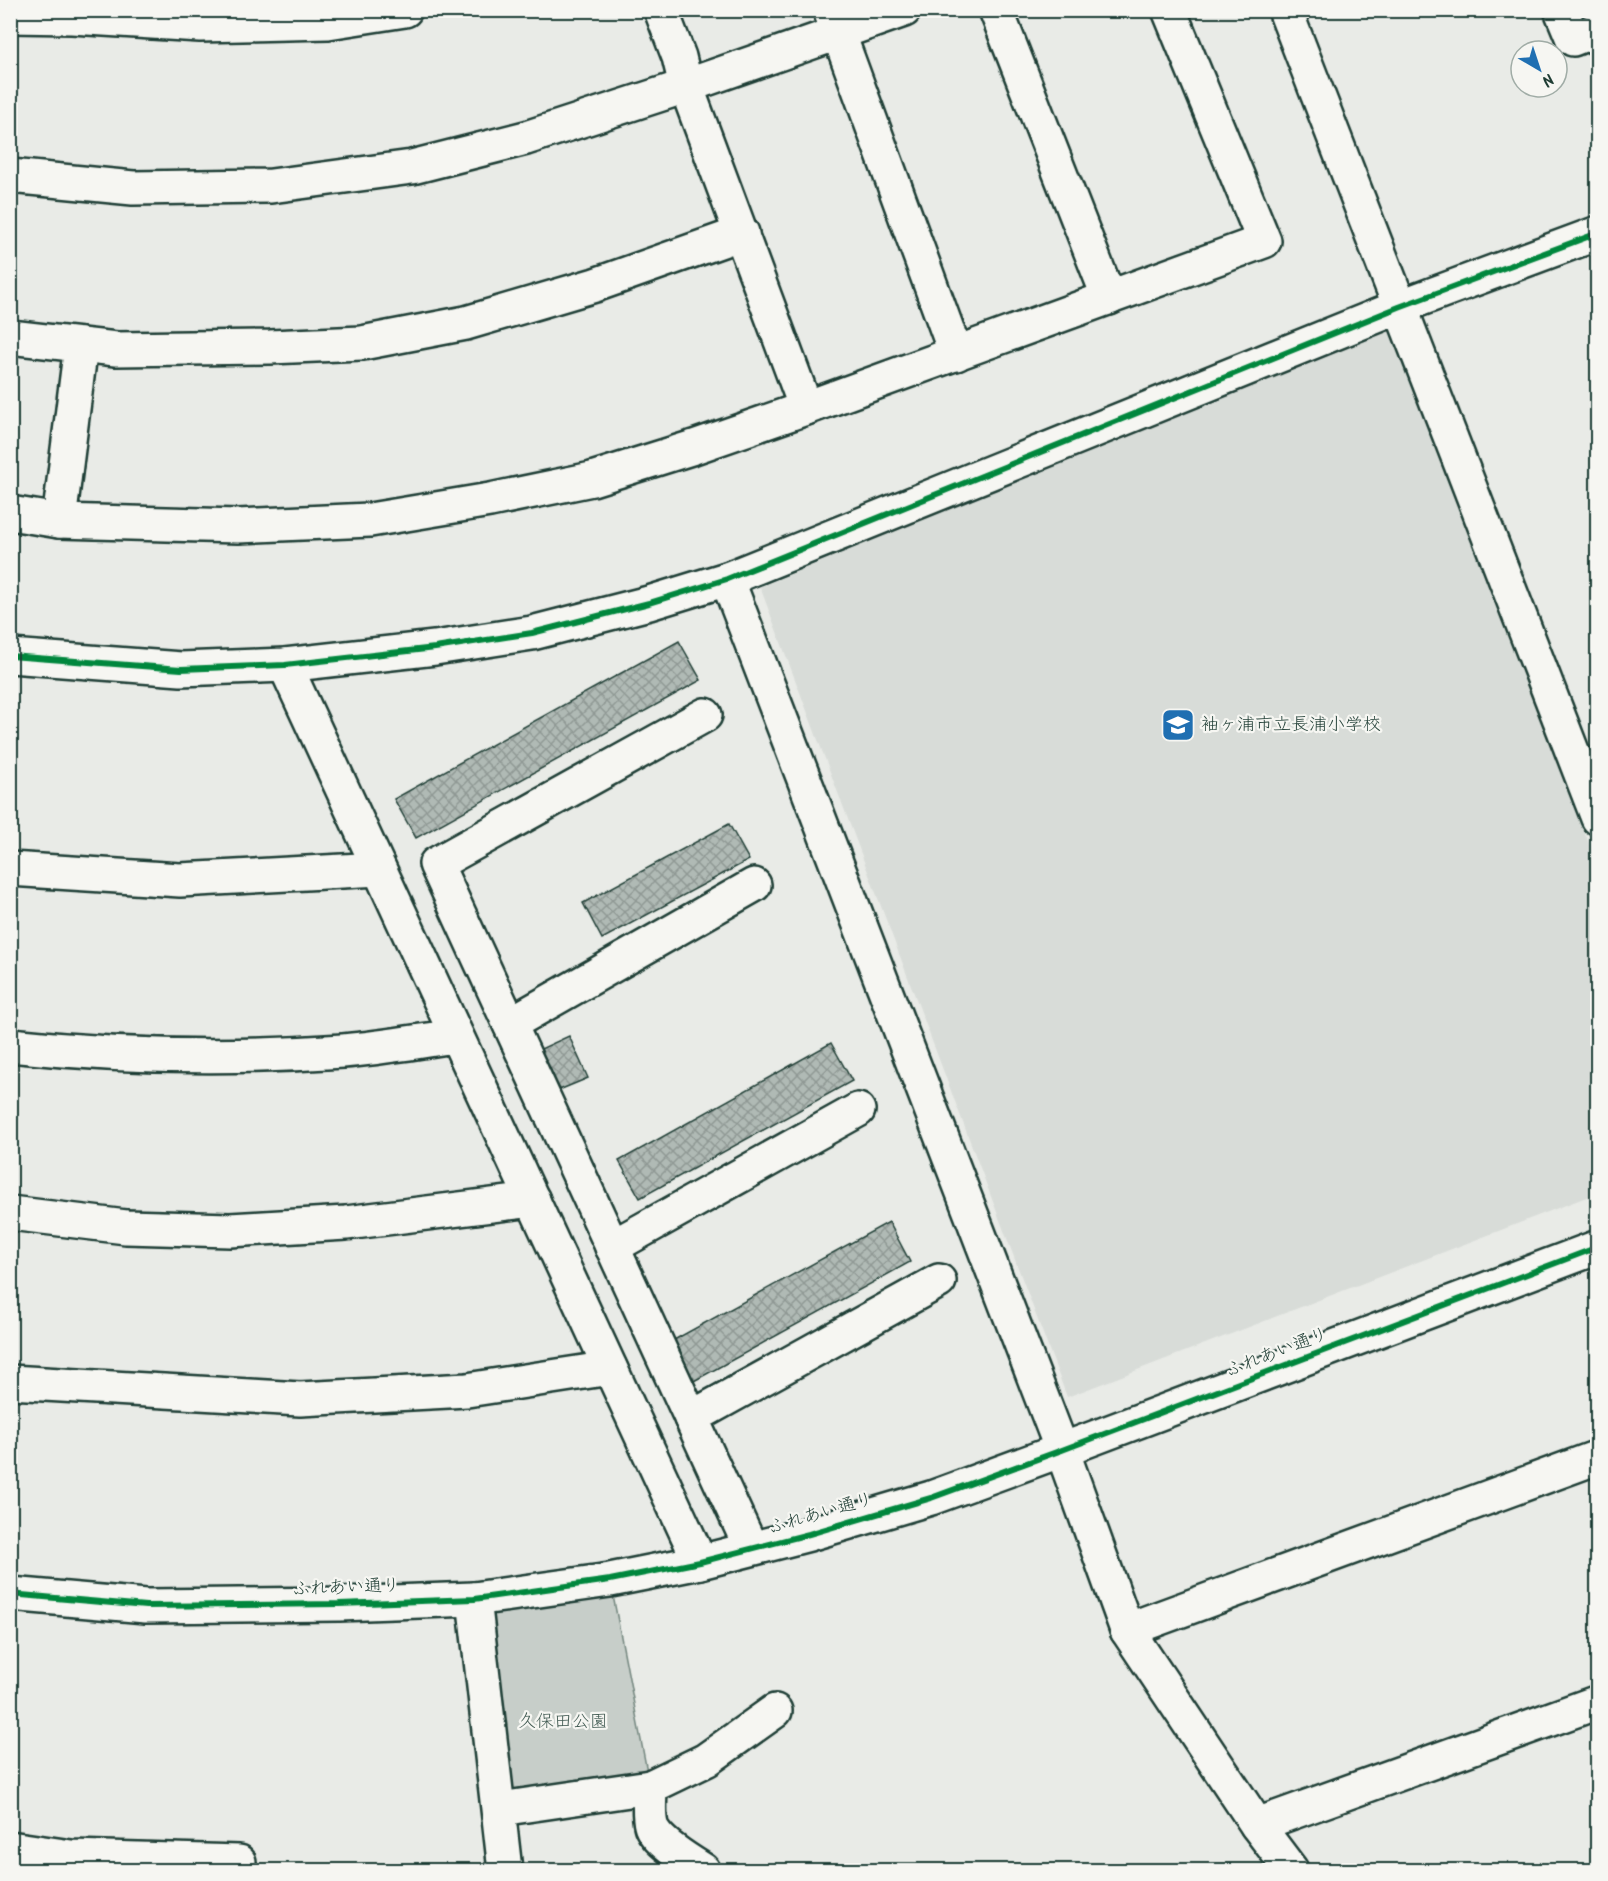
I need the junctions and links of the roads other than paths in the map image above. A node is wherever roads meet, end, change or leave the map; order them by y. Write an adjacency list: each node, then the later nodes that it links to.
1 (405, 10): 8 (street)
2 (661, 10): 11 (street)
3 (904, 10): 9 (street)
4 (996, 10): 15 (street)
5 (1169, 10): 15 (street)
6 (1285, 10): 16 (street)
7 (1561, 10): 10 (street)
8 (10, 16)
9 (834, 22): 11 (street); 19 (street)
10 (1598, 29)
11 (686, 86): 12 (street); 13 (street)
12 (10, 176)
13 (742, 233): 18 (street); 20 (street)
14 (1598, 233): 16 (street)
15 (1109, 298): 19 (street)
16 (1400, 307): 23 (street); 27 (street)
17 (10, 337): 18 (street)
18 (81, 345): 22 (street)
19 (956, 354): 20 (street)
20 (806, 408): 22 (street)
21 (10, 513): 22 (street)
22 (59, 521)
23 (727, 579): 25 (street); 44 (street)
24 (10, 656): 25 (street)
25 (285, 665): 30 (street)
26 (705, 714): 32 (street)
27 (1584, 745): 28 (street)
28 (1598, 818)
29 (10, 869): 30 (street)
30 (379, 869): 33 (street)
31 (754, 885): 32 (street)
32 (510, 1024): 38 (street)
33 (456, 1036): 34 (street); 36 (street)
34 (10, 1045)
35 (858, 1110): 38 (street)
36 (533, 1200): 37 (street); 41 (street)
37 (10, 1213)
38 (612, 1247): 43 (street)
39 (1598, 1247): 44 (street, ふれあい通り)
40 (939, 1281): 43 (street)
41 (610, 1368): 42 (street); 47 (street)
42 (10, 1382)
43 (691, 1418): 46 (street)
44 (1062, 1450): 46 (street, ふれあい通り); 50 (street)
45 (1598, 1457): 50 (street)
46 (751, 1548): 47 (street, ふれあい通り)
47 (700, 1562): 49 (street, ふれあい通り)
48 (10, 1594): 49 (street, ふれあい通り)
49 (474, 1599): 54 (street)
50 (1126, 1630): 55 (street)
51 (1598, 1702): 55 (street)
52 (775, 1711): 53 (street)
53 (650, 1787): 54 (street); 59 (street)
54 (500, 1809): 58 (street)
55 (1257, 1825): 60 (street)
56 (10, 1848): 57 (street)
57 (239, 1870)
58 (505, 1870)
59 (703, 1870)
60 (1291, 1870)

